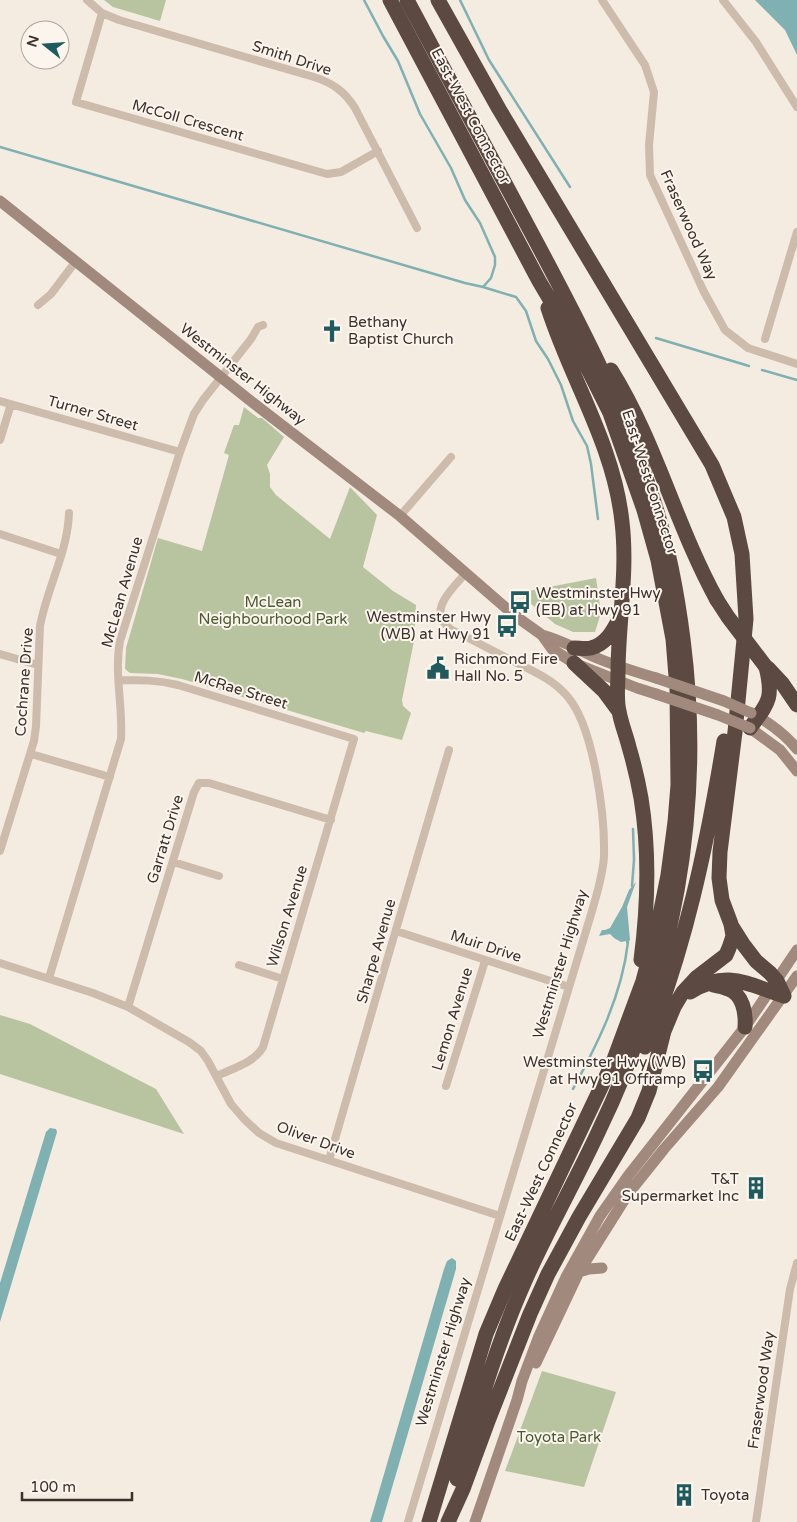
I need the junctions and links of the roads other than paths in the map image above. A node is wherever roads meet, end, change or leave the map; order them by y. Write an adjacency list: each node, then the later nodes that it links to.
1 (87, 0): 7 (street, Smith Drive)
2 (390, 0): 14 (highway, East-West Connector)
3 (407, 0): 16 (highway, East-West Connector)
4 (438, 0): 31 (highway)
5 (602, 0): 19 (street, Fraserwood Way)
6 (722, 0): 8 (street)
7 (102, 13): 9 (street, Smith Drive); 9 (street, McColl Crescent)
8 (797, 107)
9 (378, 152): 11 (street, Smith Drive)
10 (0, 201): 13 (main road, Westminster Highway)
11 (417, 228)
12 (797, 232): 18 (street)
13 (76, 261): 15 (street); 20 (main road, Westminster Highway)
14 (539, 281): 32 (highway); 66 (highway, East-West Connector)
15 (38, 305)
16 (575, 314): 36 (highway, bridge); 70 (highway, East-West Connector)
17 (264, 325): 20 (street, McLean Avenue)
18 (765, 338)
19 (797, 364)
20 (222, 376): 24 (street, McLean Avenue); 27 (main road, Westminster Highway)
21 (0, 401): 22 (street, Turner Street)
22 (11, 404): 23 (street); 24 (street, Turner Street)
23 (0, 440)
24 (180, 452): 38 (street, McLean Avenue)
25 (451, 458): 27 (street)
26 (69, 514): 29 (street, Cochrane Drive)
27 (400, 516): 30 (main road, Westminster Highway)
28 (0, 534): 29 (street)
29 (61, 554): 35 (street, Cochrane Drive)
30 (466, 573): 34 (main road, Westminster Highway); 62 (street, Westminster Highway)
31 (744, 586): 52 (highway); 70 (highway)
32 (620, 617): 34 (highway); 37 (highway)
33 (0, 654): 35 (street)
34 (574, 655): 37 (main road, Westminster Highway); 40 (highway)
35 (38, 665): 45 (street, Cochrane Drive)
36 (766, 667): 39 (highway); 41 (highway)
37 (618, 673): 40 (highway); 41 (main road, Westminster Highway, bridge); 41 (main road, Westminster Highway, bridge)
38 (119, 680): 42 (street, McRae Street); 47 (street, McLean Avenue)
39 (797, 705)
40 (618, 710): 66 (highway)
41 (753, 719): 43 (main road, Westminster Highway); 46 (main road, Westminster Highway)
42 (354, 739): 48 (street, Wilson Avenue)
43 (797, 749)
44 (449, 750): 53 (street, Sharpe Avenue)
45 (31, 754): 47 (street); 49 (street, Cochrane Drive)
46 (797, 771)
47 (110, 777): 59 (street, McLean Avenue)
48 (330, 820): 50 (street, Garratt Drive); 60 (street, Wilson Avenue)
49 (0, 850)
50 (173, 862): 51 (street); 64 (street, Garratt Drive)
51 (219, 876)
52 (731, 924): 63 (highway); 65 (highway)
53 (396, 931): 55 (street, Muir Drive); 71 (street, Sharpe Avenue)
54 (797, 950): 63 (main road)
55 (484, 961): 62 (street, Muir Drive); 69 (street, Lemon Avenue)
56 (0, 964): 59 (street, Oliver Drive)
57 (239, 965): 60 (street)
58 (797, 976): 63 (main road)
59 (49, 978): 64 (street, Oliver Drive)
60 (283, 979): 68 (street, Wilson Avenue)
61 (706, 983): 63 (highway); 65 (highway); 67 (highway)
62 (568, 987): 72 (street, Westminster Highway)
63 (777, 990): 67 (main road); 73 (main road)
64 (128, 1007): 68 (street, Oliver Drive)
65 (674, 1007): 80 (highway)
66 (634, 1008): 78 (highway, East-West Connector)
67 (745, 1027): 76 (main road)
68 (217, 1076): 71 (street, Oliver Drive)
69 (446, 1086)
70 (602, 1125): 79 (highway, East-West Connector)
71 (329, 1160): 72 (street, Oliver Drive)
72 (500, 1216): 77 (street, Westminster Highway)
73 (591, 1251): 75 (main road); 75 (main road)
74 (797, 1263): 82 (street, Fraserwood Way)
75 (579, 1272): 76 (main road)
76 (517, 1400): 81 (main road)
77 (408, 1522)
78 (429, 1522)
79 (443, 1522)
80 (448, 1522)
81 (475, 1522)
82 (756, 1522)

